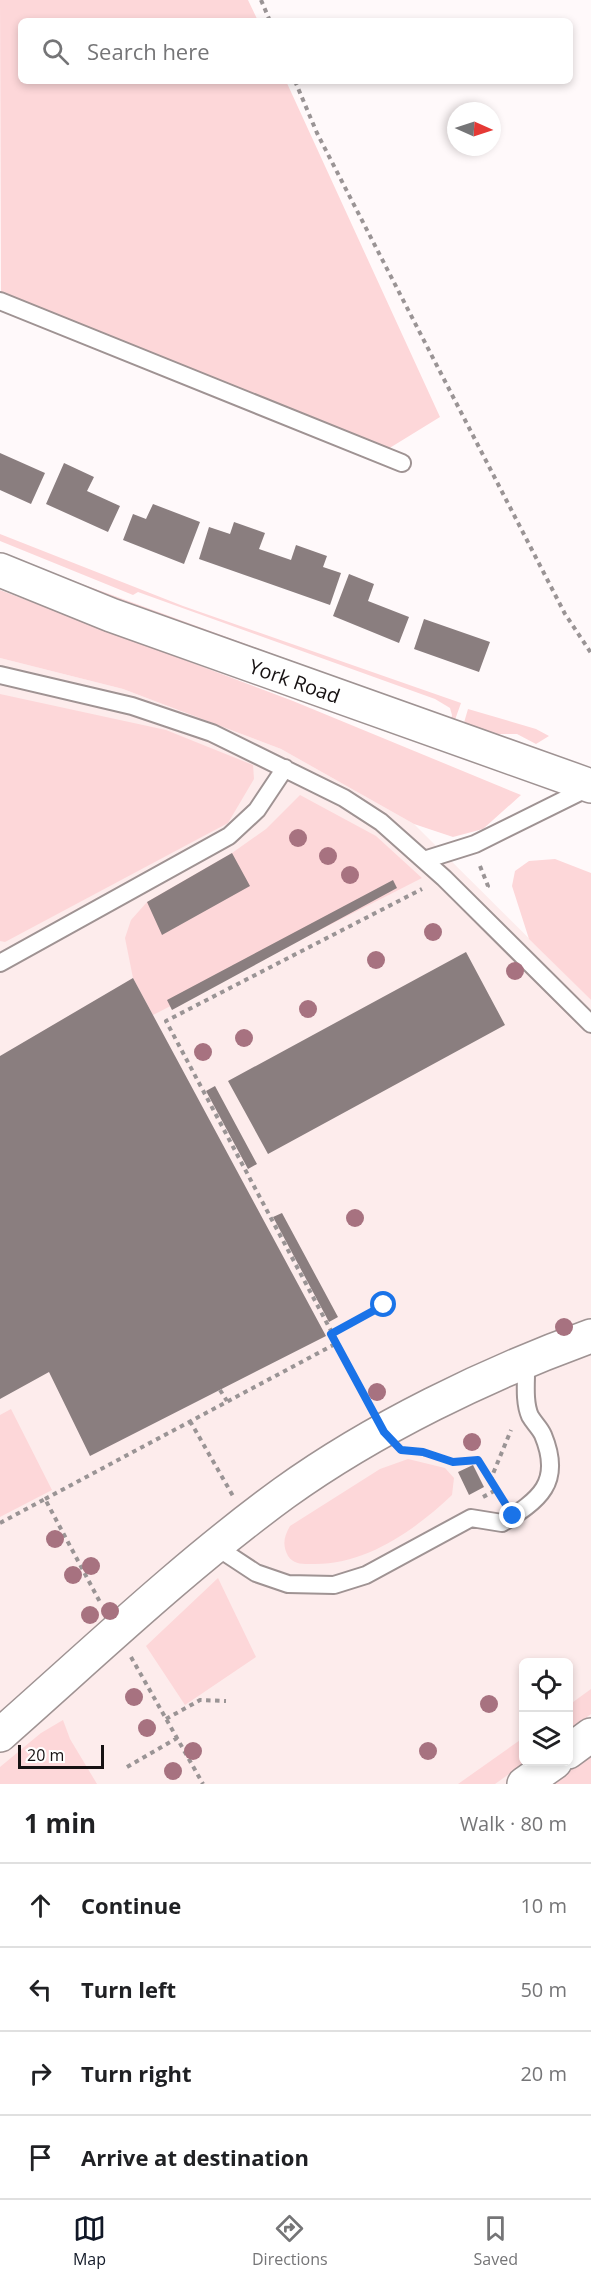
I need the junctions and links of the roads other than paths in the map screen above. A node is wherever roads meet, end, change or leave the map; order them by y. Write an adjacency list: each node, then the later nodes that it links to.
1 (0, 301): 2 (lane)
2 (402, 463)
3 (0, 570): 6 (street, York Road)
4 (0, 675): 5 (lane)
5 (285, 768): 7 (lane); 8 (lane)
6 (591, 787): 7 (lane)
7 (424, 860): 9 (lane)
8 (0, 963)
9 (591, 1024)
10 (591, 1336): 11 (street)
11 (526, 1360): 12 (street); 12 (lane)
12 (215, 1546): 13 (street)
13 (0, 1735)
14 (591, 1736): 15 (street)
15 (573, 1749)
16 (548, 1766): 17 (street)
17 (524, 1784)

